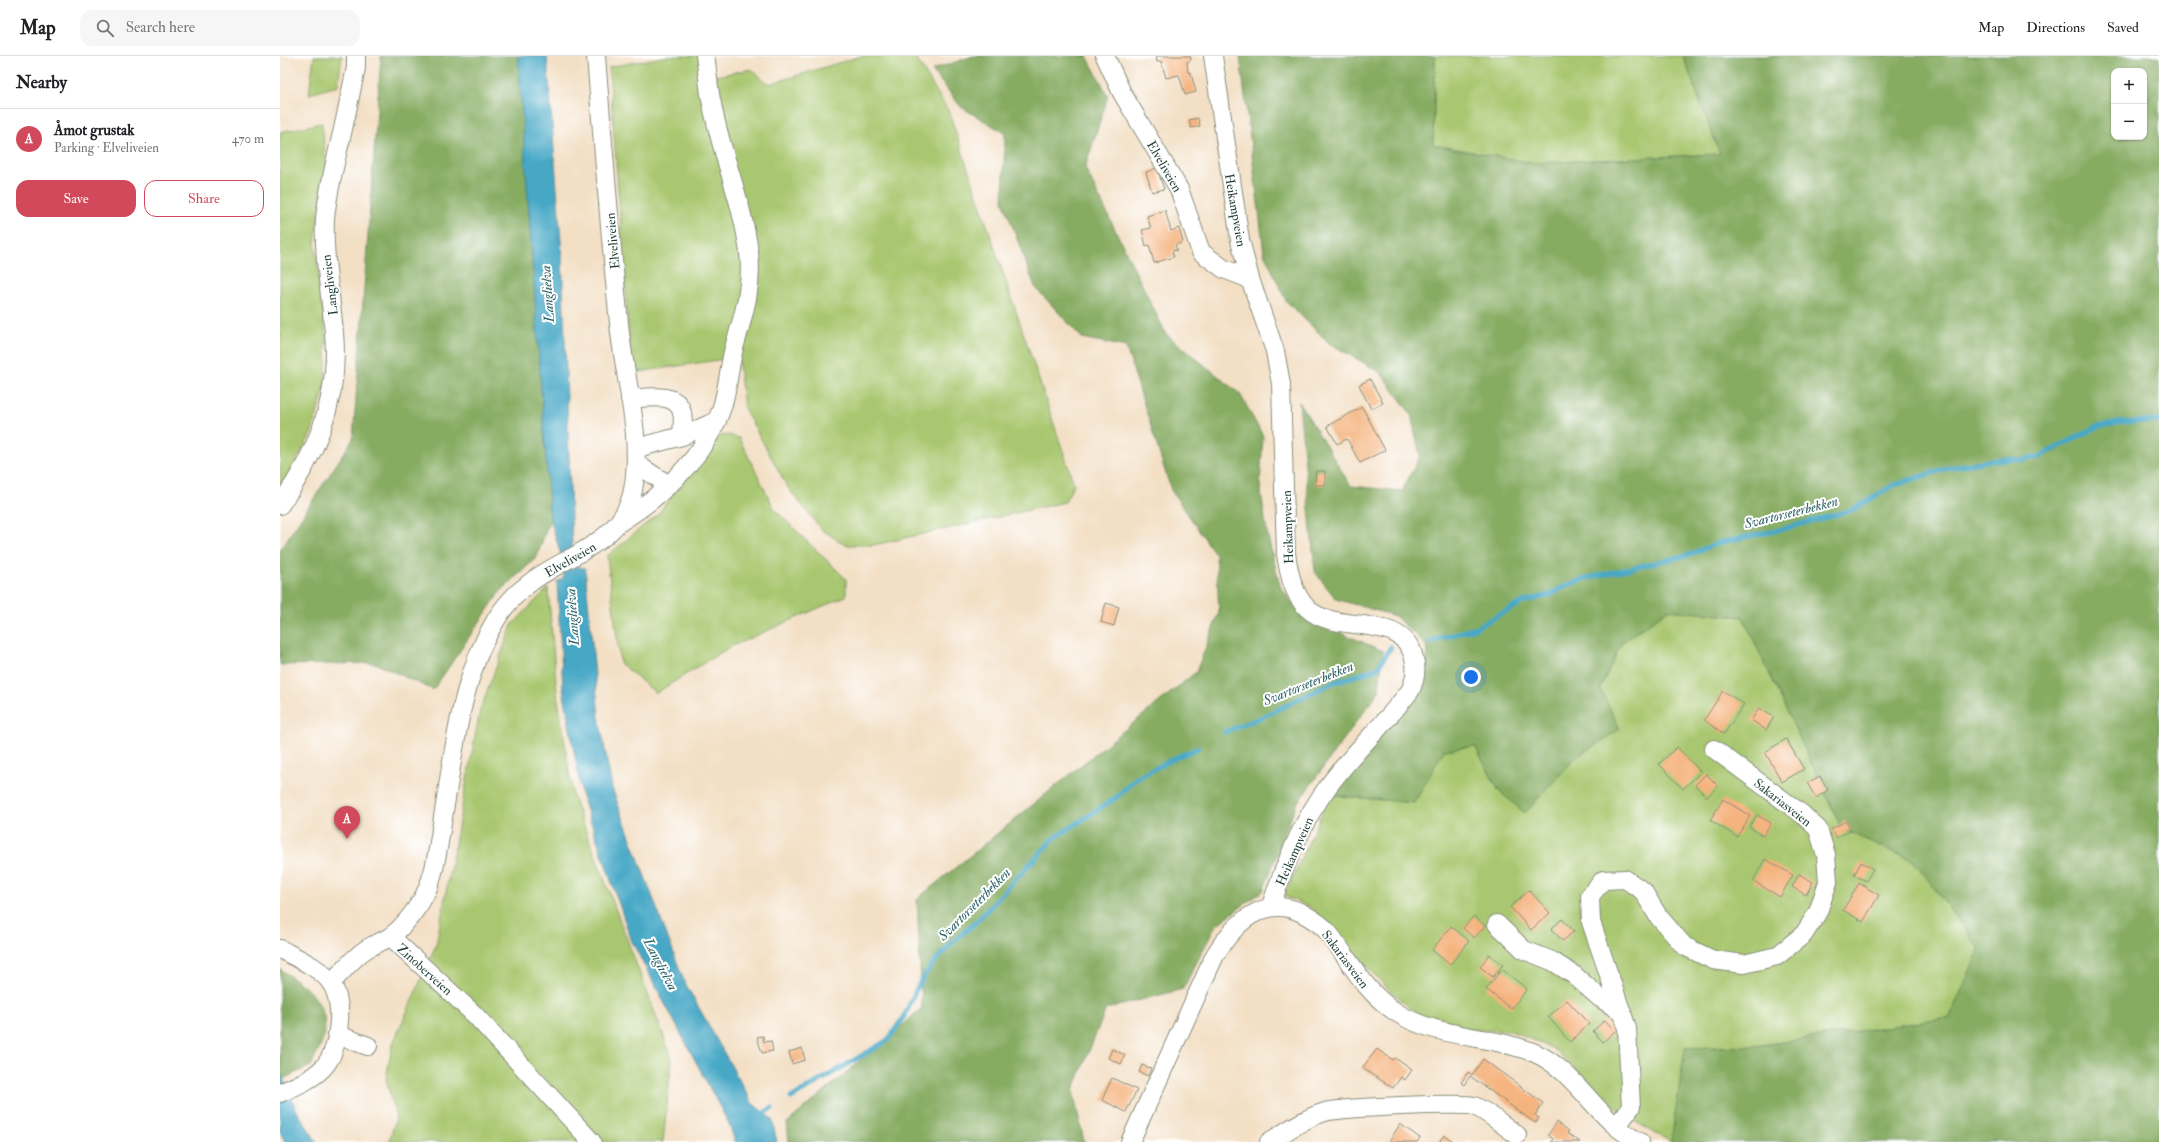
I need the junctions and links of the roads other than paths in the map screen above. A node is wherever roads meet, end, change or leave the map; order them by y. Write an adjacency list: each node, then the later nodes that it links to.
1 (356, 56): 12 (street, Langliveien)
2 (596, 56): 7 (street, Elveliveien)
3 (705, 56): 8 (street)
4 (1104, 56): 6 (street, Elveliveien)
5 (1213, 56): 6 (street, Heikampveien)
6 (1250, 279): 15 (street, Heikampveien)
7 (630, 399): 9 (street); 10 (street, Elveliveien)
8 (717, 421): 9 (street); 11 (street)
9 (682, 436): 10 (street)
10 (636, 456): 11 (street); 13 (street, Elveliveien)
11 (670, 485): 13 (street)
12 (280, 505)
13 (617, 523): 17 (street, Elveliveien)
14 (1714, 749): 20 (street, Sakariasveien)
15 (1271, 906): 24 (street, Sakariasveien); 27 (street)
16 (1497, 924): 20 (street)
17 (391, 937): 19 (street, Zinoberveien); 26 (street, Zinoberveien)
18 (280, 949): 19 (street)
19 (331, 983): 21 (street)
20 (1622, 1012): 24 (street, Sakariasveien)
21 (338, 1035): 22 (street); 23 (street)
22 (368, 1046)
23 (280, 1093)
24 (1617, 1126): 29 (street, Sakariasveien)
25 (1517, 1134): 28 (street)
26 (592, 1142)
27 (1130, 1142)
28 (1269, 1142)
29 (1640, 1142)

